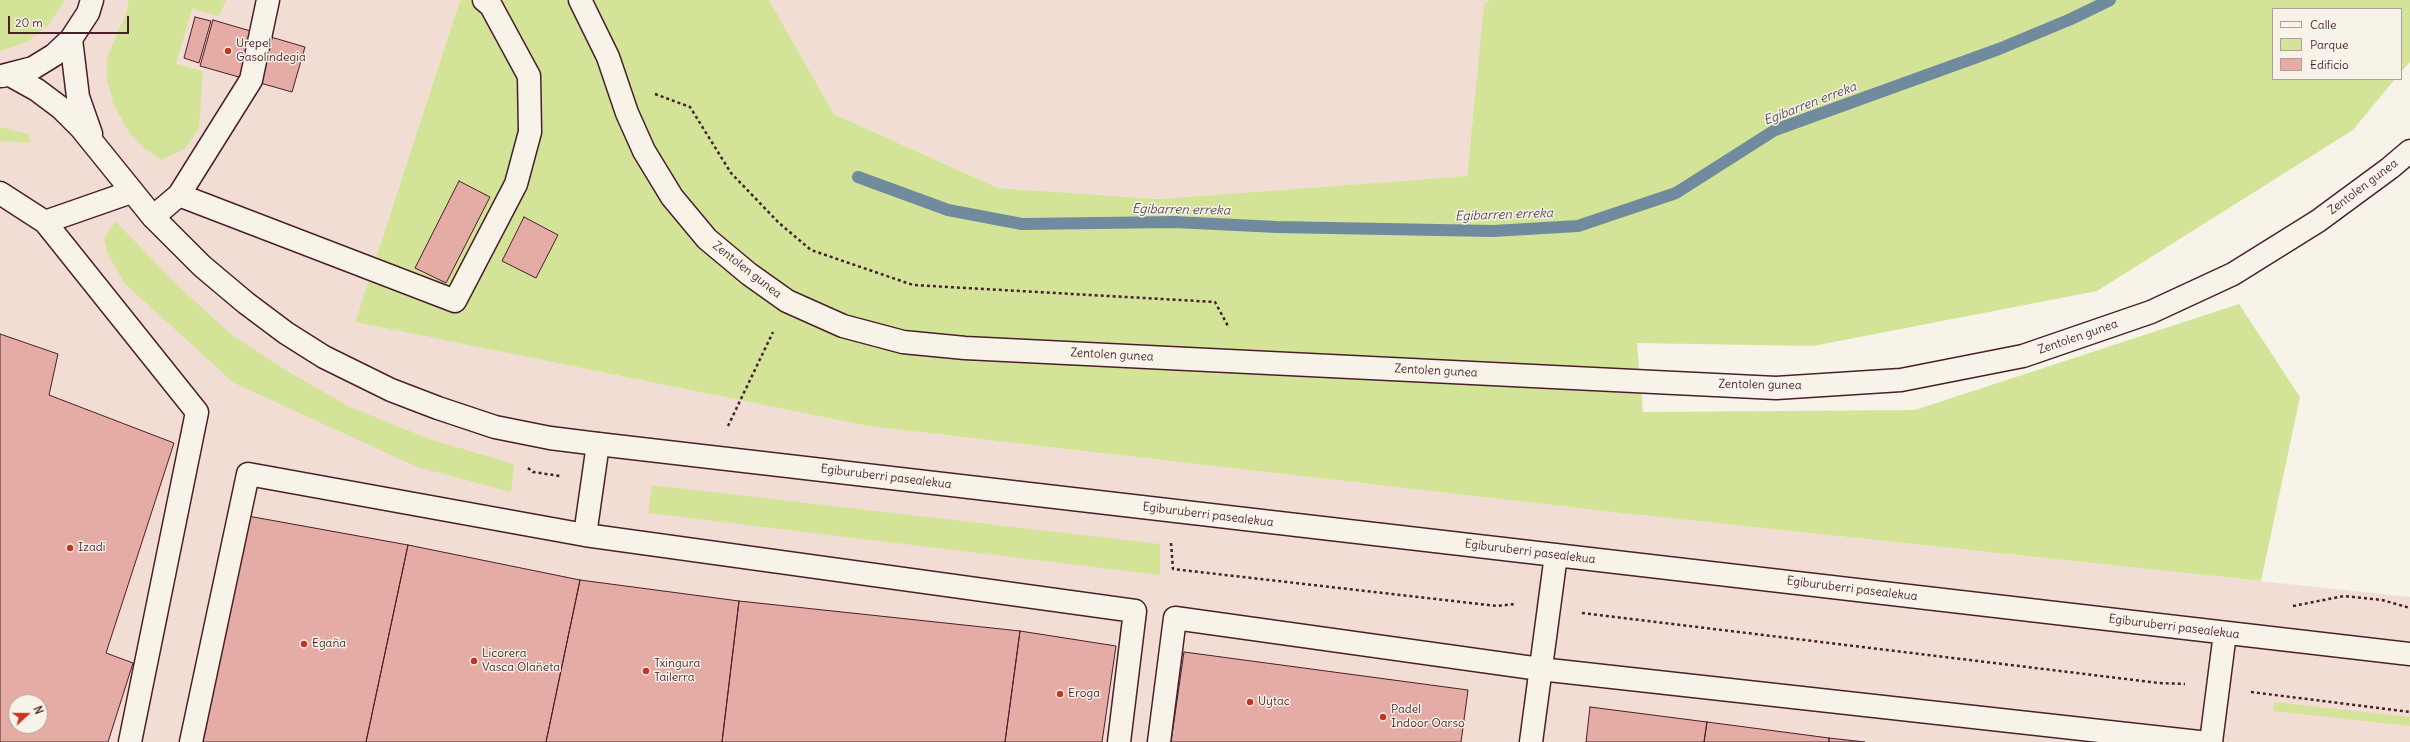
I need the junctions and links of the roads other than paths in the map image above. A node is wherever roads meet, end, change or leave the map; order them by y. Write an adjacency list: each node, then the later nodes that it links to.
1 (92, 0): 5 (street)
2 (268, 0): 11 (street)
3 (484, 0): 11 (street)
4 (580, 0): 8 (street, Zentolen gunea)
5 (71, 39): 6 (street); 7 (street, Egiburuberri pasealekua)
6 (5, 76): 7 (street, Egiburuberri pasealekua)
7 (99, 151): 9 (street, Egiburuberri pasealekua)
8 (2410, 151)
9 (131, 192): 12 (street, Egiburuberri pasealekua); 13 (street)
10 (0, 193): 13 (street)
11 (179, 195): 12 (street)
12 (153, 217): 14 (street, Egiburuberri pasealekua)
13 (46, 222): 20 (street)
14 (598, 444): 15 (street); 16 (street, Egiburuberri pasealekua)
15 (585, 535): 21 (street); 22 (street)
16 (1556, 555): 17 (street, Egiburuberri pasealekua); 19 (street)
17 (2225, 633): 18 (street, Egiburuberri pasealekua); 26 (street)
18 (2410, 654)
19 (1540, 669): 23 (street); 24 (street); 25 (street)
20 (130, 742)
21 (191, 742)
22 (1119, 742)
23 (1159, 742)
24 (1531, 742)
25 (2199, 742)
26 (2211, 742)

